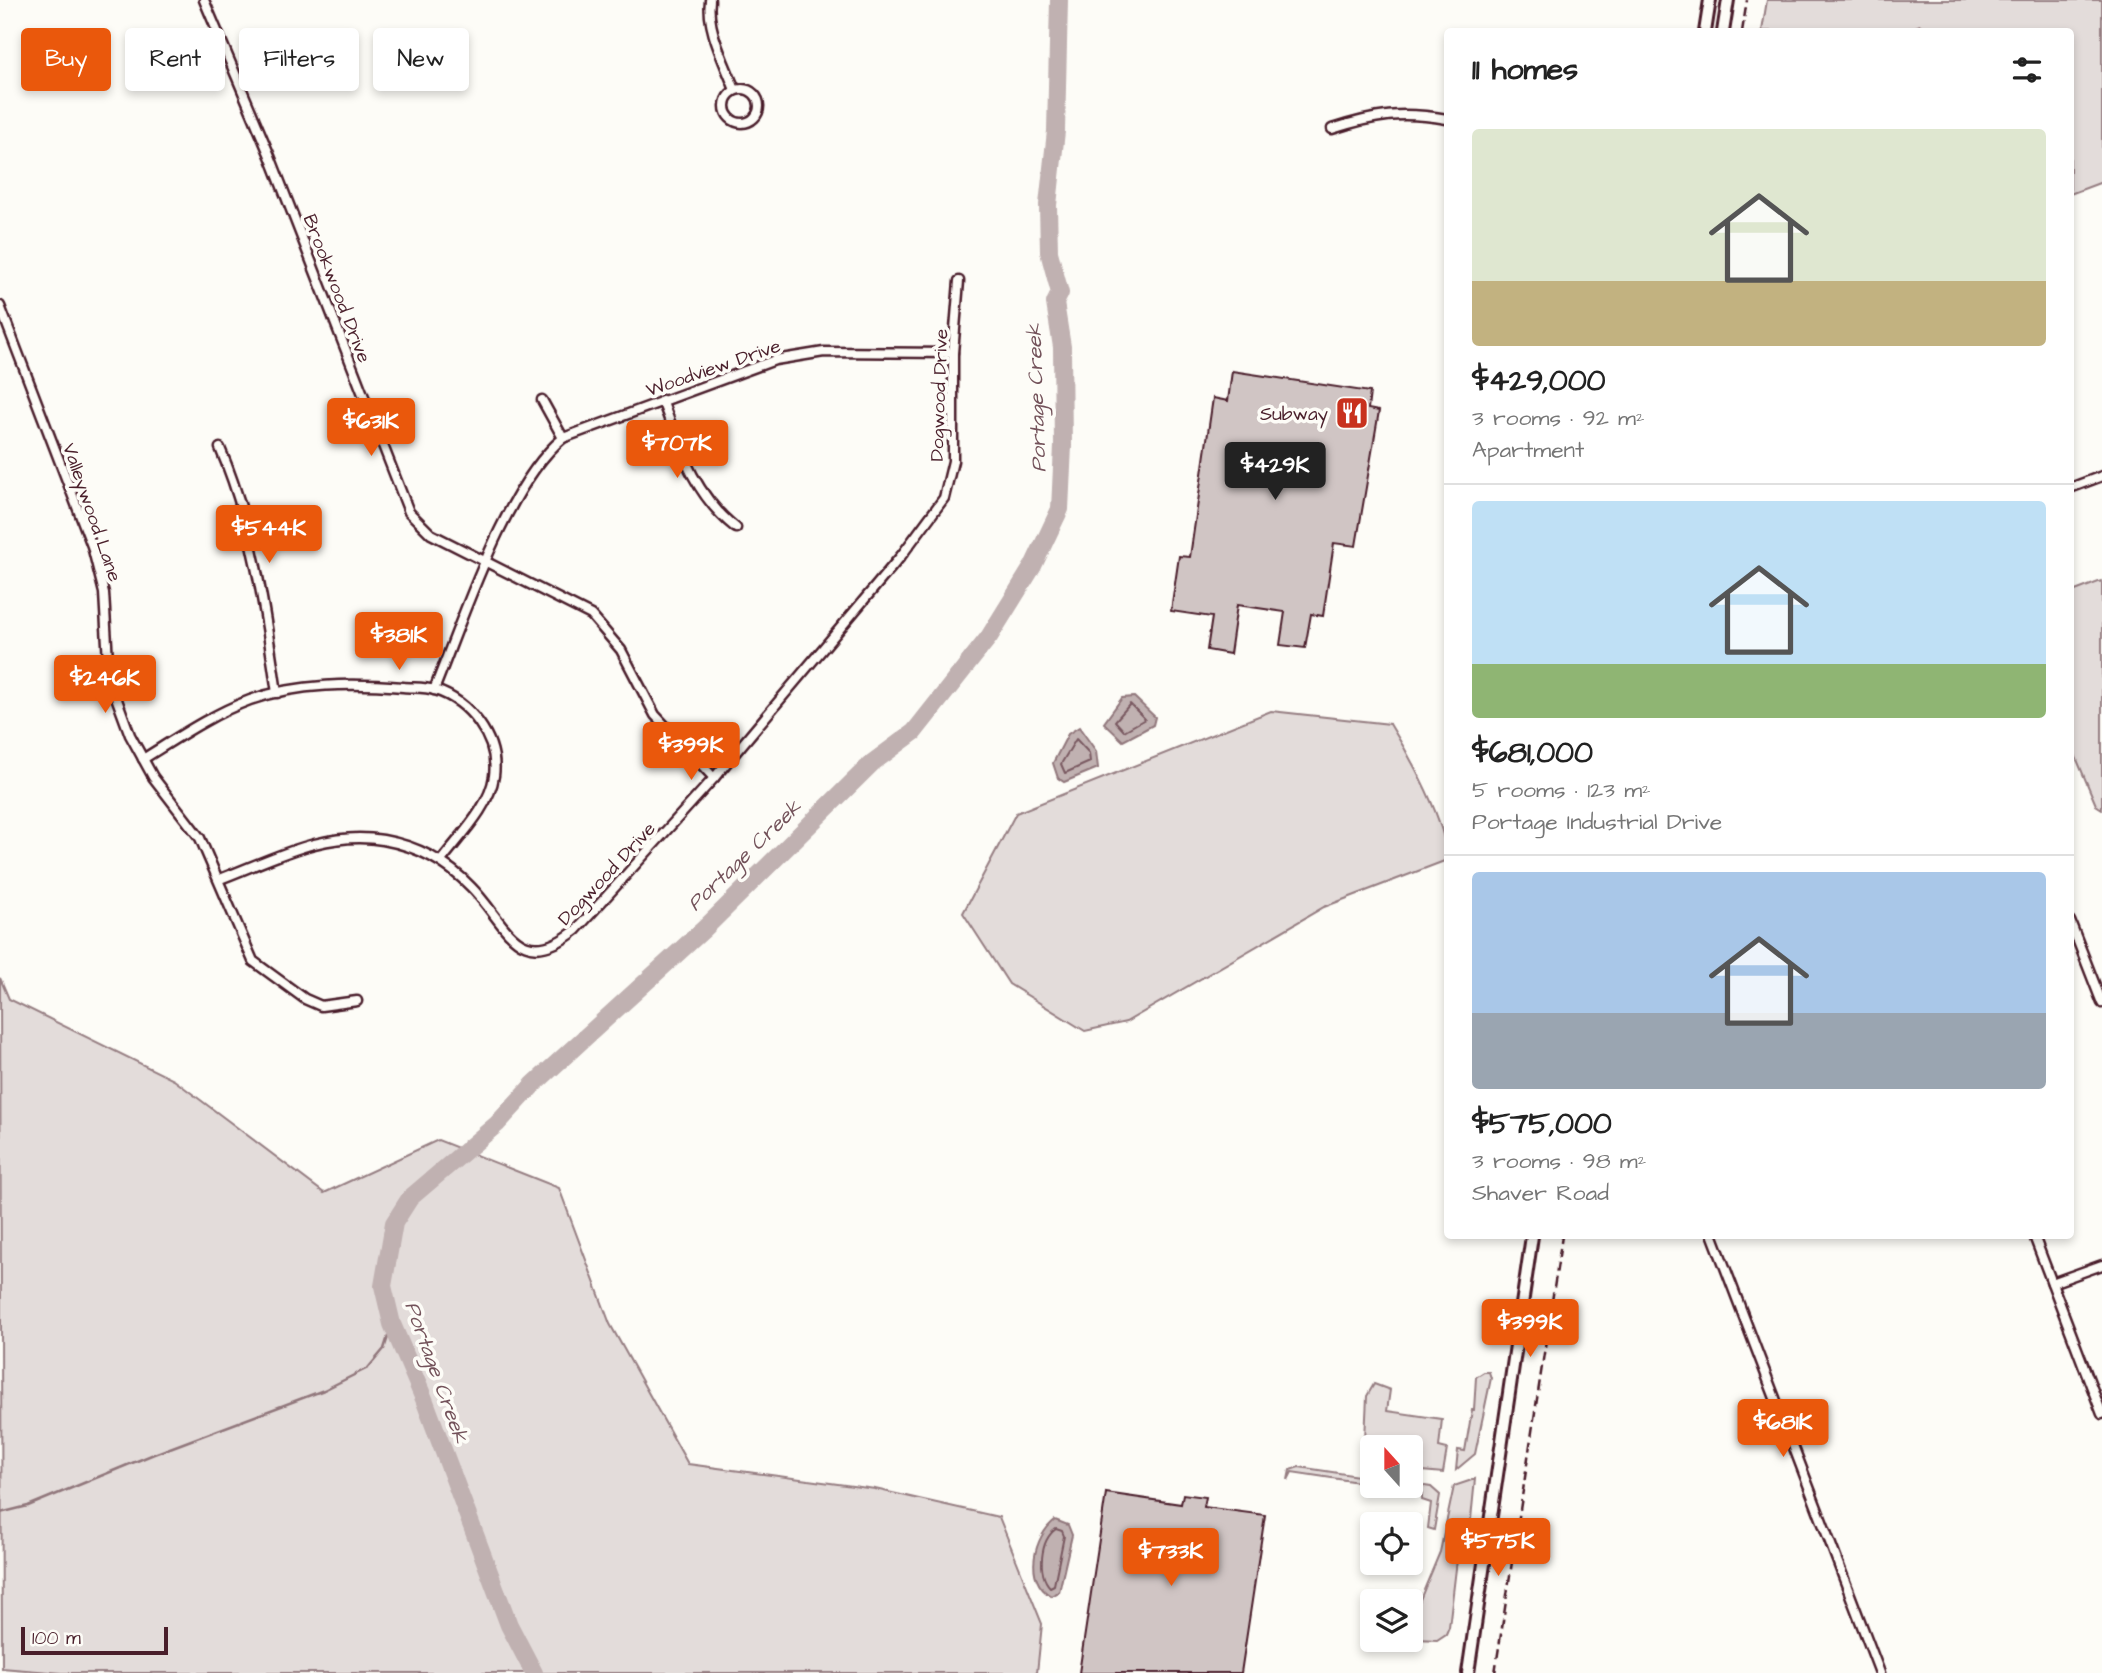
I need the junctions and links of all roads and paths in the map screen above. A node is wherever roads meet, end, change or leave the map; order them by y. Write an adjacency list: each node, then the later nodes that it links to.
1 (204, 0): 20 (street, Brookwood Drive)
2 (710, 0): 7 (street)
3 (1710, 0): 5 (main road)
4 (1728, 0): 6 (main road)
5 (1706, 28)
6 (1724, 28)
7 (735, 90): 7 (street)
8 (1444, 118): 9 (street)
9 (1332, 129)
10 (959, 281): 12 (street, Dogwood Drive)
11 (0, 306): 23 (street, Valleywood Lane)
12 (953, 353): 14 (street, Woodview Drive); 24 (street, Dogwood Drive)
13 (542, 400): 15 (street)
14 (662, 400): 15 (street, Woodview Drive); 19 (street)
15 (563, 438): 20 (street, Woodview Drive)
16 (220, 449): 22 (street)
17 (2102, 476): 18 (street)
18 (2074, 486)
19 (736, 528)
20 (485, 564): 21 (street, Woodview Drive); 24 (street, Brookwood Drive)
21 (435, 690): 22 (street); 25 (street)
22 (277, 693): 23 (street)
23 (142, 759): 26 (street, Valleywood Lane)
24 (714, 779): 25 (street, Dogwood Drive)
25 (441, 861): 26 (street, Dogwood Drive)
26 (220, 879): 28 (street, Valleywood Lane)
27 (2074, 931): 29 (street)
28 (357, 1001)
29 (2102, 1003)
30 (1532, 1239): 36 (main road)
31 (1714, 1239): 37 (street)
32 (2035, 1239): 34 (street)
33 (2102, 1265): 34 (street)
34 (2052, 1283): 35 (street)
35 (2102, 1414)
36 (1468, 1673)
37 (1880, 1673)

